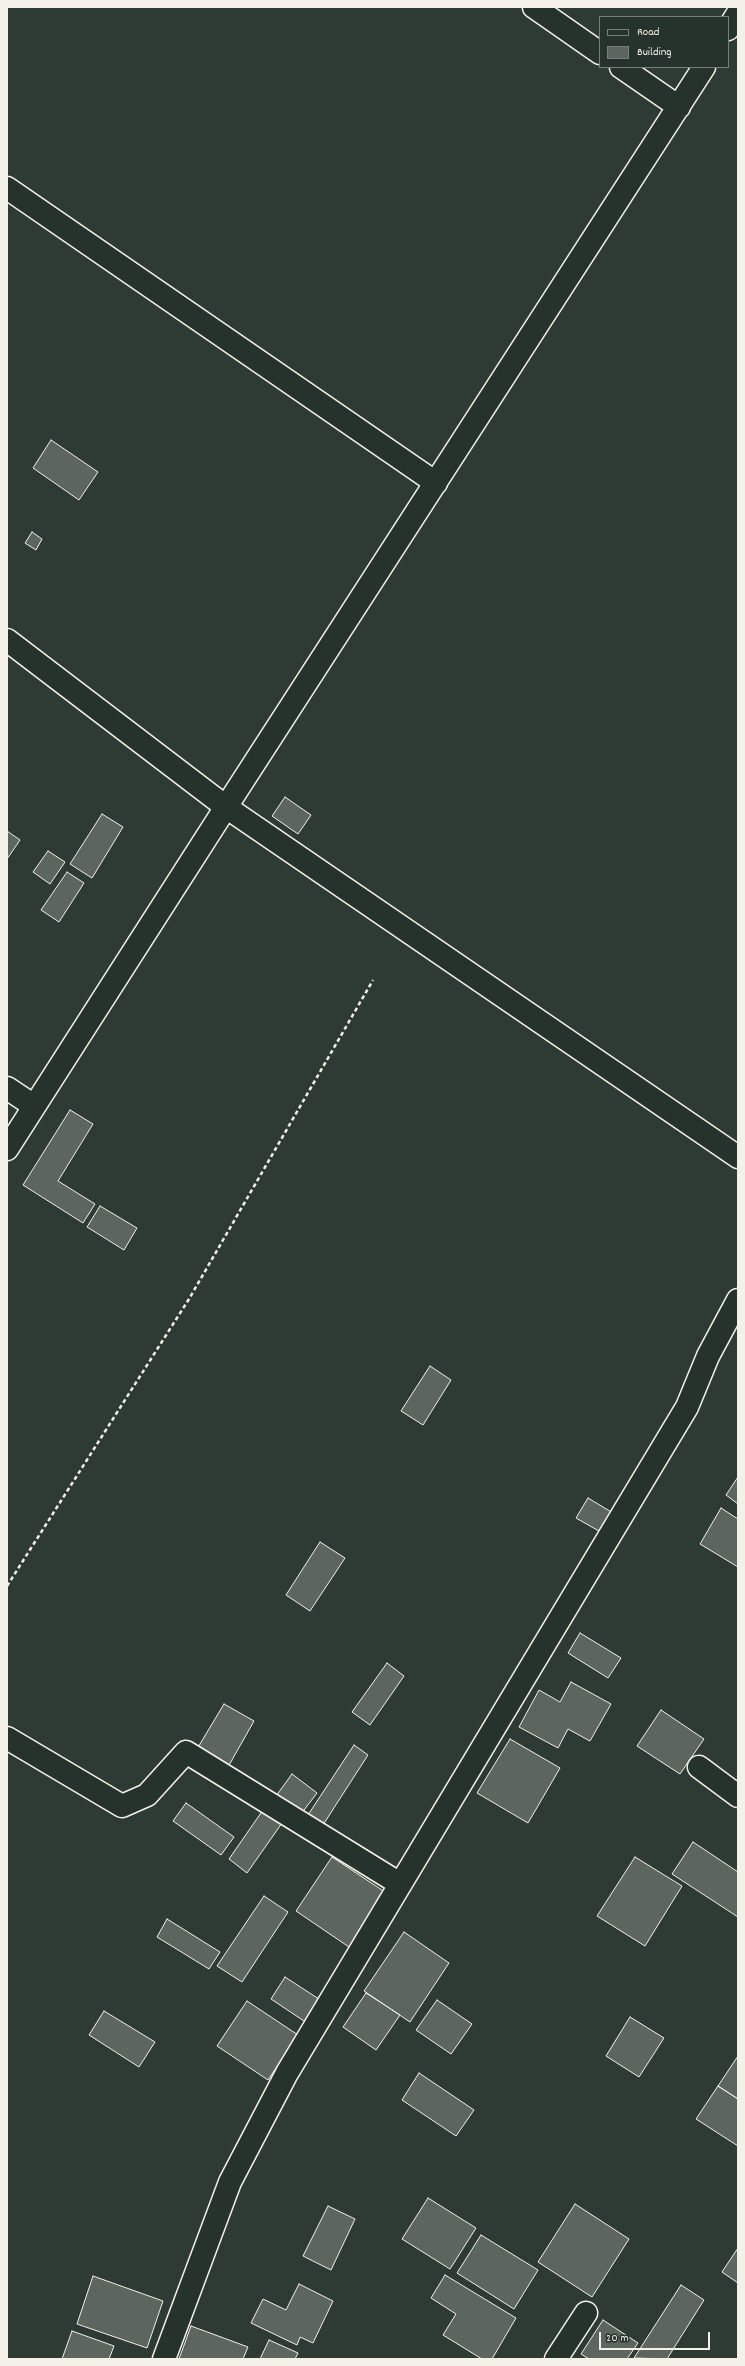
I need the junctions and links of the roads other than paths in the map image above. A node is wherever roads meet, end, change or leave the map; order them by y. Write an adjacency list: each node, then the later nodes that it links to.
1 (534, 7): 4 (street)
2 (738, 13): 3 (street)
3 (729, 27)
4 (599, 51)
5 (622, 68): 7 (street)
6 (703, 68): 7 (street)
7 (679, 107): 9 (street)
8 (7, 188): 9 (street)
9 (436, 483): 11 (street)
10 (7, 640): 11 (street)
11 (226, 807): 13 (street); 15 (street)
12 (7, 1088): 13 (street)
13 (34, 1106): 14 (street)
14 (7, 1149)
15 (738, 1157)
16 (738, 1300): 20 (street)
17 (7, 1738): 20 (street)
18 (699, 1767): 19 (street)
19 (738, 1796)
20 (400, 1884): 22 (street)
21 (586, 2313): 23 (street)
22 (164, 2359)
23 (556, 2359)

